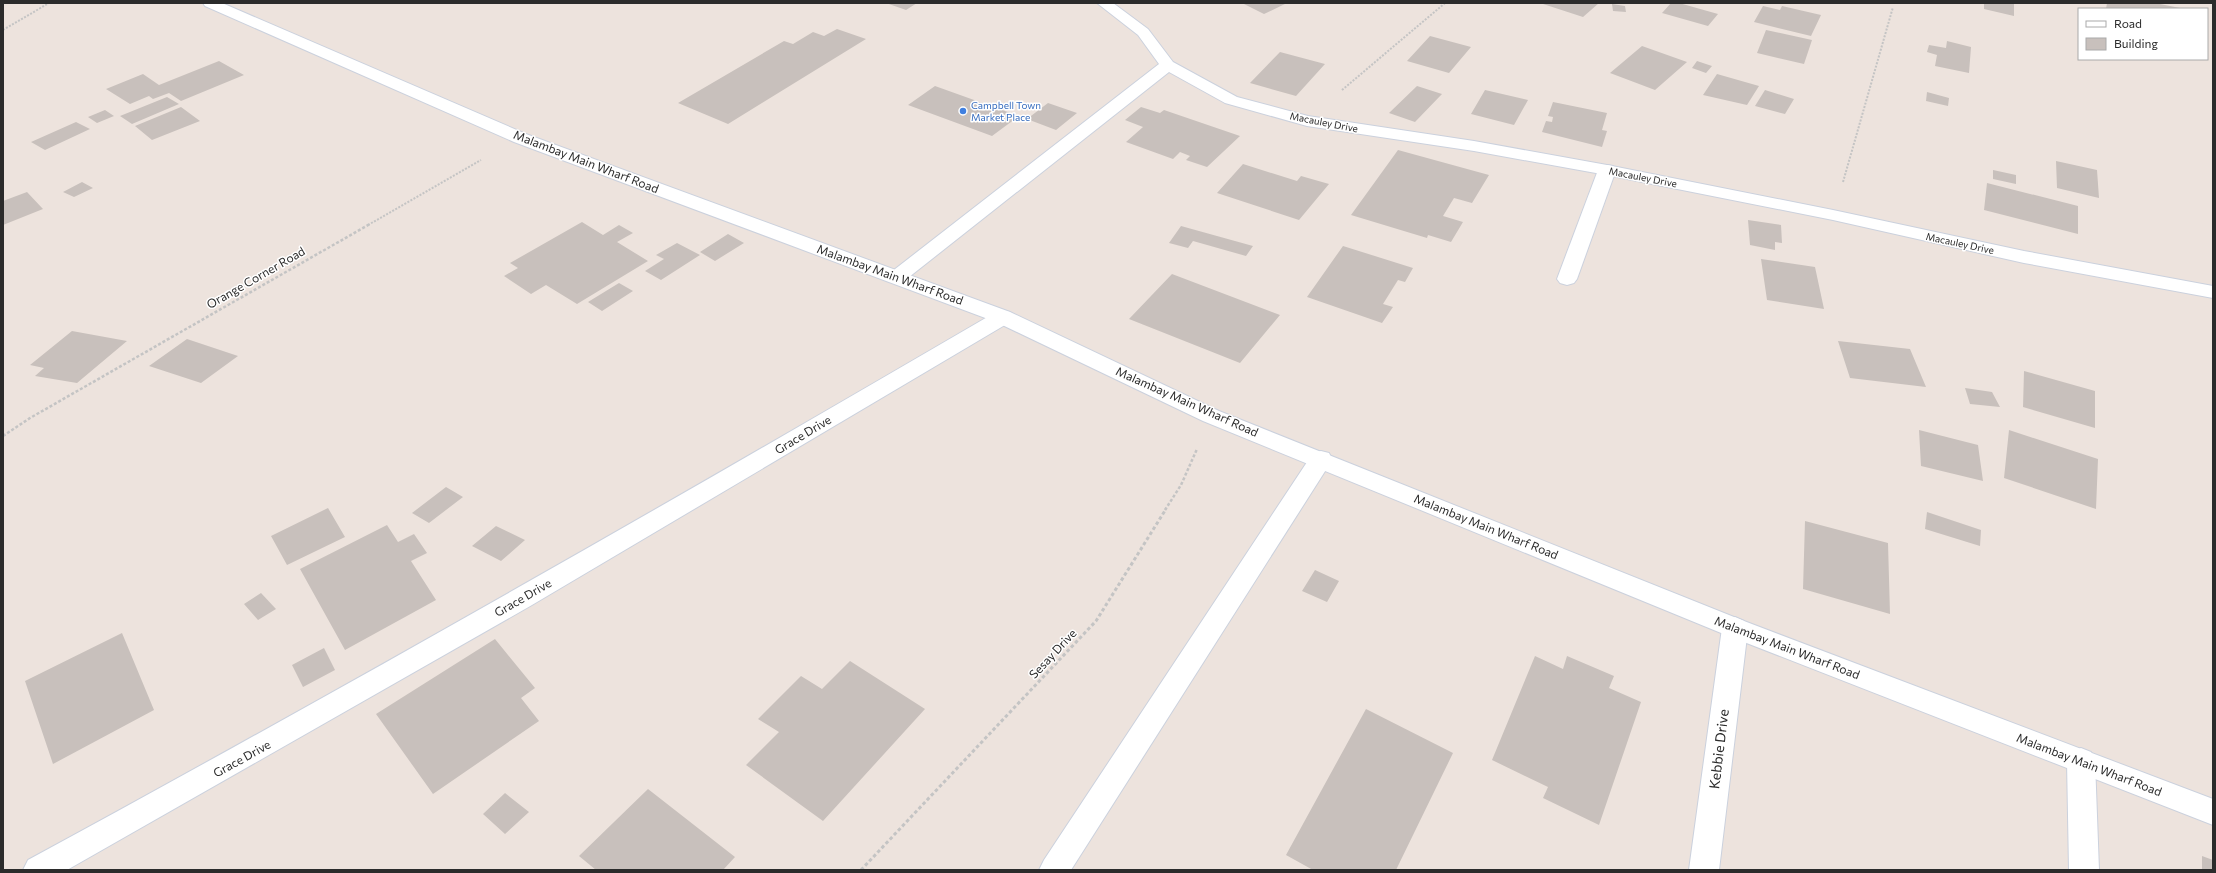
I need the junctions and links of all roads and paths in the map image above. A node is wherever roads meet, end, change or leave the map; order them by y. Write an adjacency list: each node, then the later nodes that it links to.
1 (49, 3): 6 (path)
2 (210, 3): 9 (street, Malambay Main Wharf Road)
3 (1104, 3): 7 (street, Macauley Drive)
4 (1445, 3): 8 (path)
5 (1893, 7): 11 (path)
6 (3, 30)
7 (1168, 65): 8 (street, Macauley Drive); 12 (street)
8 (1307, 121): 10 (street, Macauley Drive)
9 (520, 138): 12 (street, Malambay Main Wharf Road); 17 (path, Orange Corner Road)
10 (1607, 170): 11 (street, Macauley Drive); 13 (street)
11 (1833, 215): 14 (street, Macauley Drive)
12 (897, 277): 15 (street, Malambay Main Wharf Road)
13 (1567, 279)
14 (2213, 292)
15 (1002, 317): 16 (street, Malambay Main Wharf Road); 22 (street, Grace Drive)
16 (1211, 416): 18 (street, Malambay Main Wharf Road); 23 (path, Sesay Drive)
17 (3, 436)
18 (1321, 459): 19 (street, Malambay Main Wharf Road); 24 (street)
19 (1735, 628): 20 (street, Malambay Main Wharf Road); 25 (street, Kebbie Drive)
20 (2081, 761): 21 (street, Malambay Main Wharf Road); 26 (street)
21 (2213, 812)
22 (38, 870)
23 (861, 870)
24 (1054, 870)
25 (1704, 870)
26 (2084, 870)

